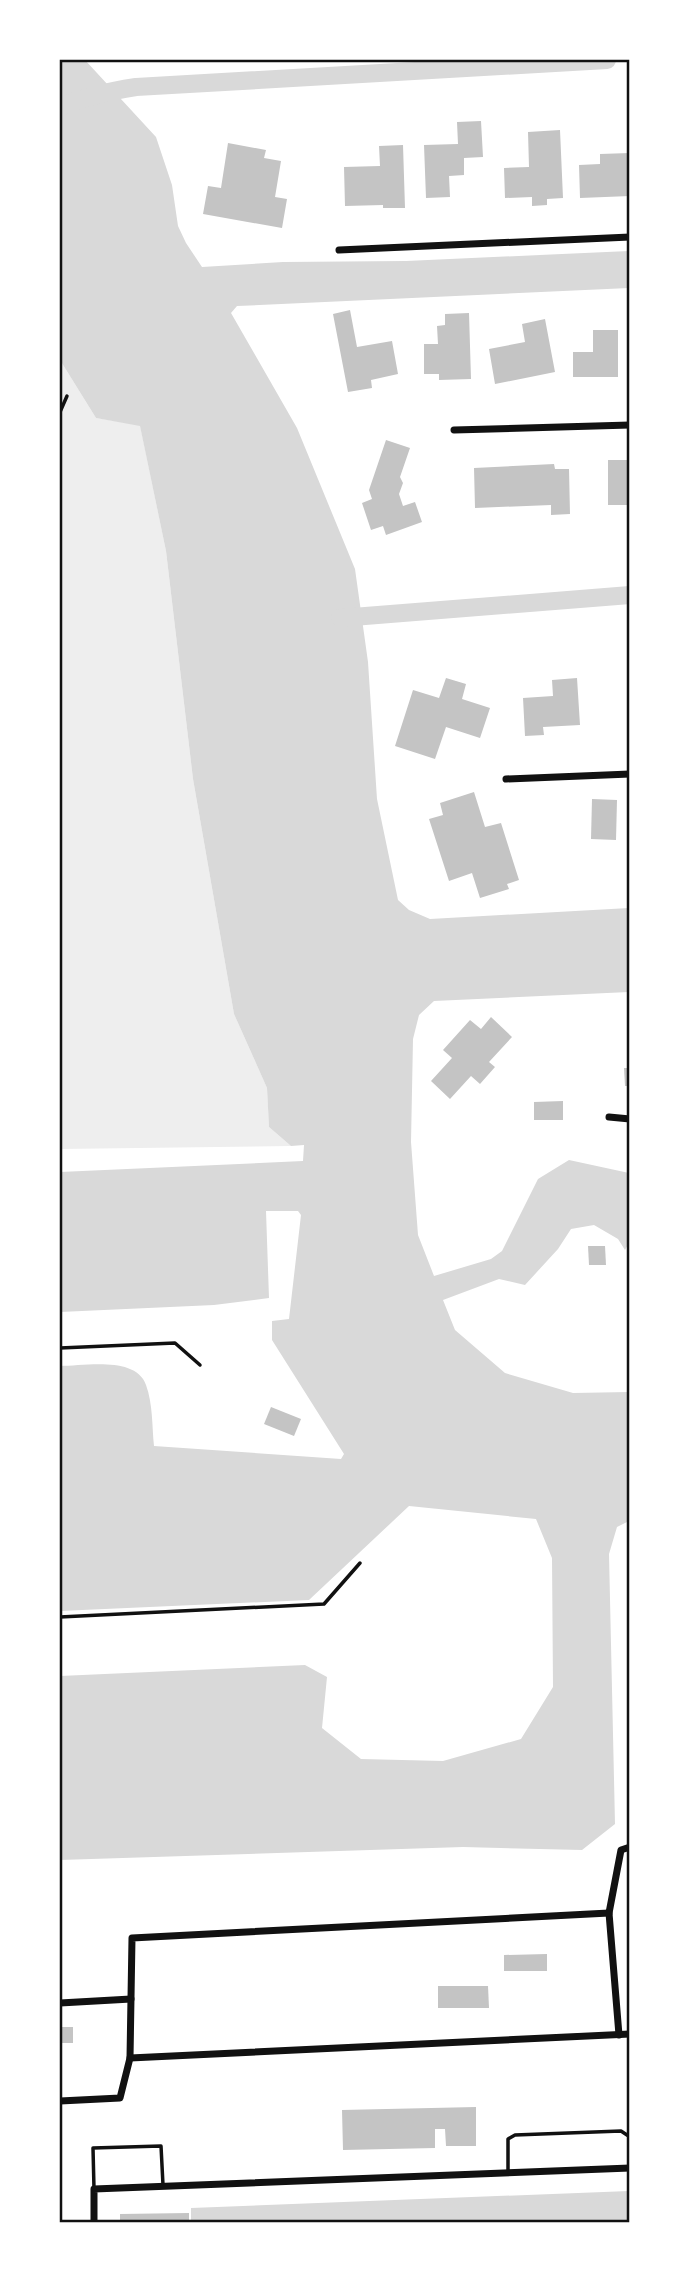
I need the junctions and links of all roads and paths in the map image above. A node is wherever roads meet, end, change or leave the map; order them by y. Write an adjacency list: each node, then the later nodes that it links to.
1 (629, 237): 2 (street)
2 (339, 250)
3 (67, 396): 4 (path)
4 (60, 412)
5 (629, 425): 6 (street)
6 (454, 430)
7 (629, 774): 8 (street)
8 (506, 779)
9 (609, 1117): 10 (street)
10 (629, 1119)
11 (60, 1348): 12 (lane)
12 (200, 1365)
13 (360, 1563): 14 (lane)
14 (60, 1617)
15 (629, 1847): 16 (street)
16 (610, 1913): 17 (street); 20 (street)
17 (131, 1999): 18 (street); 21 (street)
18 (60, 2003)
19 (629, 2034): 20 (street)
20 (619, 2035): 21 (street)
21 (130, 2058): 22 (street)
22 (60, 2101)
23 (629, 2137): 25 (lane)
24 (629, 2168): 25 (street)
25 (508, 2173): 26 (street)
26 (163, 2188): 27 (street); 27 (lane)
27 (94, 2189): 28 (street)
28 (94, 2222)

